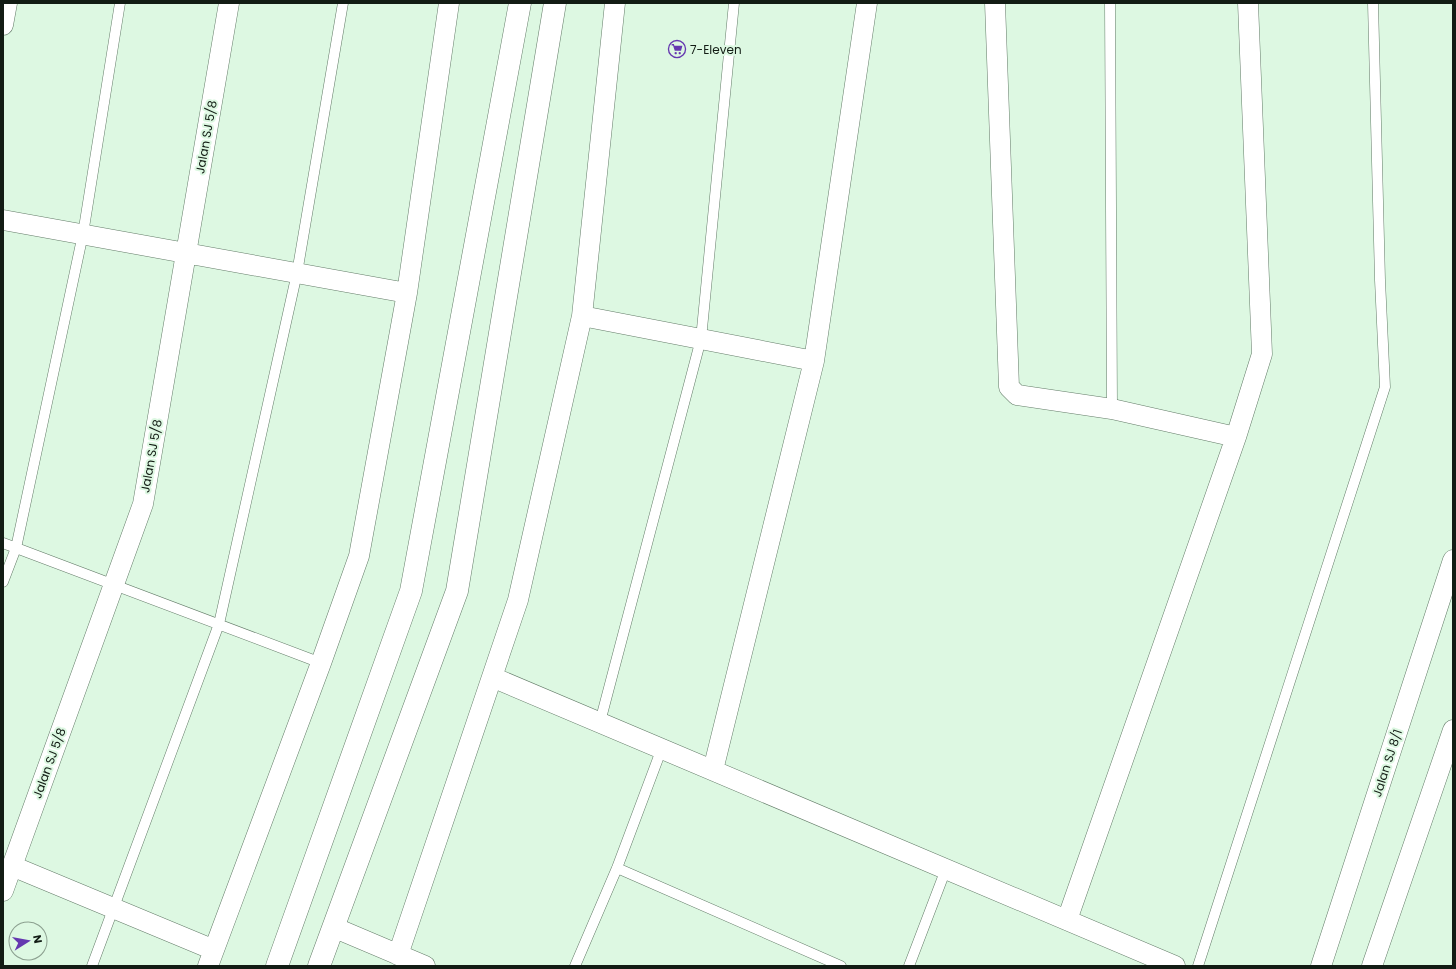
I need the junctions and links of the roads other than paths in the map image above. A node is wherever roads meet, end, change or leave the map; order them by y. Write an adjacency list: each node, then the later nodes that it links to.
1 (7, 3): 15 (street)
2 (120, 3): 17 (lane)
3 (229, 3): 18 (street, Jalan SJ 5/8)
4 (343, 3): 19 (lane)
5 (449, 3): 20 (street)
6 (520, 3): 48 (street)
7 (555, 3): 44 (street)
8 (615, 3): 21 (street)
9 (734, 3): 22 (lane)
10 (867, 3): 23 (street)
11 (995, 3): 24 (street)
12 (1110, 3): 24 (lane)
13 (1248, 3): 25 (street)
14 (1373, 3): 55 (lane)
15 (3, 25)
16 (3, 220): 17 (street)
17 (83, 234): 18 (street); 27 (lane)
18 (186, 252): 19 (street); 30 (street, Jalan SJ 5/8)
19 (297, 273): 20 (street); 31 (lane)
20 (407, 293): 32 (street)
21 (582, 316): 22 (street); 33 (street)
22 (701, 339): 23 (street); 34 (lane)
23 (814, 361): 37 (street)
24 (1112, 409): 25 (street)
25 (1236, 437): 43 (street)
26 (3, 543): 27 (lane)
27 (16, 548): 29 (lane); 30 (lane)
28 (1453, 560): 56 (street, Jalan SJ 8/1)
29 (3, 582)
30 (114, 585): 31 (lane); 38 (street, Jalan SJ 5/8)
31 (219, 624): 32 (lane); 42 (lane)
32 (321, 663): 46 (street)
33 (492, 677): 34 (street); 45 (street)
34 (600, 722): 36 (street)
35 (1453, 730): 57 (street)
36 (662, 748): 37 (street); 39 (lane)
37 (713, 770): 40 (street)
38 (10, 857): 41 (street, Jalan SJ 5/8); 42 (street)
39 (618, 868): 51 (lane); 52 (lane)
40 (946, 869): 43 (street); 53 (lane)
41 (3, 891)
42 (114, 908): 46 (street); 47 (lane)
43 (1066, 920): 54 (street)
44 (333, 927): 45 (street); 49 (street)
45 (398, 955): 50 (street)
46 (211, 958)
47 (92, 966)
48 (277, 966)
49 (319, 966)
50 (425, 966)
51 (575, 966)
52 (841, 966)
53 (909, 966)
54 (1175, 966)
55 (1198, 966)
56 (1321, 966)
57 (1372, 966)

